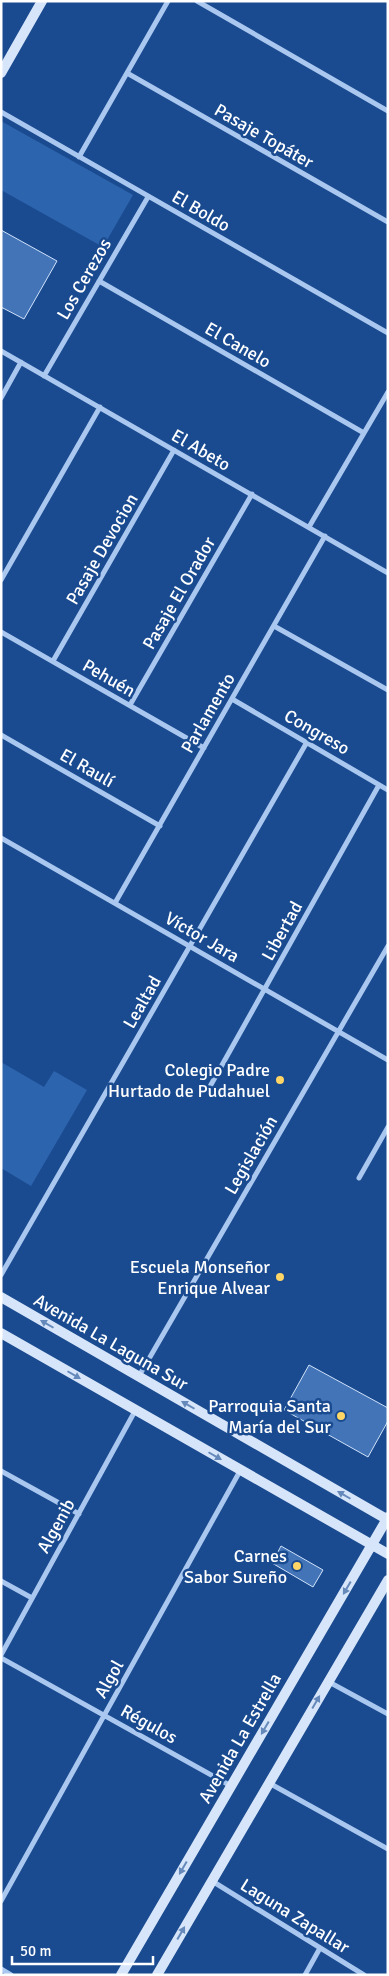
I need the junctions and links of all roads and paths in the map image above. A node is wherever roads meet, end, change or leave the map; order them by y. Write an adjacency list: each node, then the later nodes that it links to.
1 (42, 1): 4 (main road)
2 (168, 1): 5 (street)
3 (197, 1): 6 (street)
4 (1, 73)
5 (127, 73): 8 (street); 10 (street, Pasaje Topáter)
6 (388, 111)
7 (1, 112): 8 (street, El Boldo)
8 (80, 157): 9 (street, El Boldo)
9 (148, 196): 11 (street, Los Cerezos); 12 (street, El Boldo)
10 (388, 222)
11 (99, 281): 15 (street, Los Cerezos); 19 (street, El Canelo)
12 (388, 333)
13 (1, 351): 14 (street, El Abeto)
14 (21, 362): 15 (street, El Abeto); 17 (street)
15 (44, 376): 18 (street, El Abeto)
16 (388, 392): 19 (street)
17 (1, 398)
18 (100, 407): 20 (street, El Abeto); 25 (street)
19 (364, 432): 22 (street)
20 (174, 450): 21 (street, El Abeto); 28 (street, Pasaje Devocion)
21 (252, 494): 22 (street, El Abeto); 31 (street, Pasaje El Orador)
22 (309, 527): 23 (street, El Abeto)
23 (325, 536): 24 (street, El Abeto); 26 (street, Parlamento)
24 (388, 573)
25 (1, 580)
26 (274, 626): 29 (street); 30 (street, Parlamento)
27 (1, 632): 28 (street, Pehuén)
28 (53, 661): 31 (street, Pehuén)
29 (388, 690)
30 (232, 699): 33 (street, Congreso); 34 (street, Parlamento)
31 (130, 705): 34 (street, Pehuén)
32 (1, 735): 37 (street, El Raulí)
33 (307, 742): 35 (street, Congreso); 40 (street, Lealtad)
34 (204, 748): 37 (street, Parlamento)
35 (380, 785): 36 (street, Congreso); 43 (street, Libertad)
36 (388, 790)
37 (160, 826): 39 (street, Parlamento)
38 (1, 838): 39 (street, Víctor Jara)
39 (115, 903): 40 (street, Víctor Jara)
40 (190, 946): 43 (street, Víctor Jara); 49 (street, Lealtad)
41 (388, 946): 42 (street, Legislación)
42 (386, 954): 44 (street, Legislación)
43 (265, 989): 44 (street, Víctor Jara); 46 (street, Libertad)
44 (338, 1032): 45 (street, Víctor Jara); 52 (street, Legislación)
45 (388, 1060)
46 (208, 1090)
47 (388, 1128): 48 (street)
48 (359, 1178)
49 (1, 1275)
50 (1, 1297): 52 (main road, Avenida La Laguna Sur, one-way to 50)
51 (1, 1333): 53 (main road, one-way to 53)
52 (139, 1377): 57 (main road, Avenida La Laguna Sur, one-way to 52)
53 (135, 1411): 55 (main road, one-way to 55); 56 (street, Algenib)
54 (1, 1471): 56 (street)
55 (240, 1471): 58 (main road); 66 (street, Algol)
56 (78, 1514): 62 (street, Algenib)
57 (387, 1519): 58 (main road, Avenida La Estrella)
58 (372, 1546): 59 (main road); 68 (main road, Avenida La Estrella, one-way to 68)
59 (388, 1554)
60 (388, 1580): 64 (main road)
61 (1, 1581): 62 (street)
62 (32, 1598): 63 (street, Algenib)
63 (1, 1656): 66 (street, Régulos)
64 (328, 1681): 65 (street); 67 (main road, one-way to 64)
65 (388, 1714)
66 (104, 1715): 68 (street, Régulos); 71 (street, Algol)
67 (269, 1783): 69 (street); 70 (main road)
68 (231, 1786): 75 (main road, Avenida La Estrella, one-way to 75)
69 (388, 1849)
70 (212, 1881): 72 (street, Laguna Zapallar); 76 (main road, one-way to 70)
71 (1, 1901)
72 (320, 1948): 77 (street); 78 (street, Laguna Zapallar)
73 (1, 1969): 74 (street)
74 (11, 1975)
75 (121, 1975)
76 (157, 1975)
77 (305, 1975)
78 (364, 1975)

